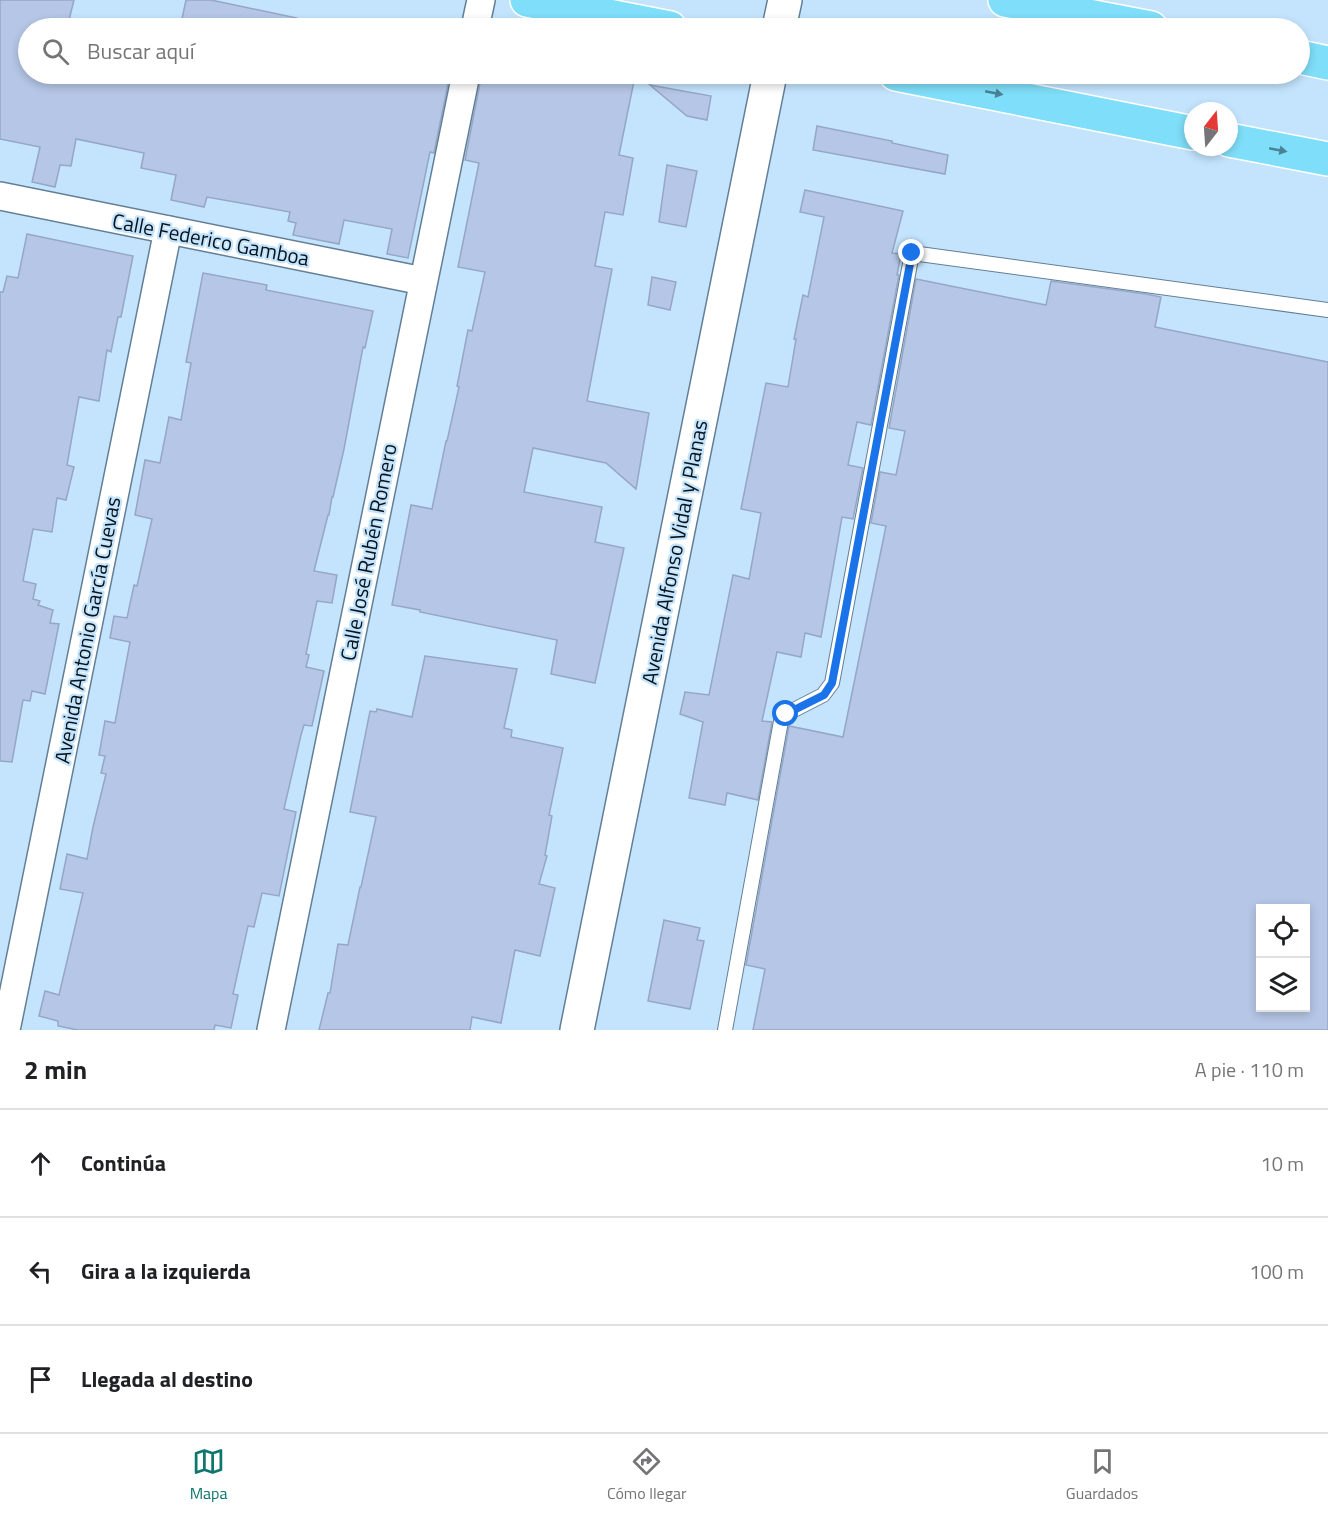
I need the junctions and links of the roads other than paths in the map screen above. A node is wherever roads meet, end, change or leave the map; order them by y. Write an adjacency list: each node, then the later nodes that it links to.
1 (481, 0): 6 (street)
2 (526, 0): 7 (main road)
3 (785, 0): 8 (main road)
4 (1005, 0): 5 (main road)
5 (1087, 8): 9 (main road)
6 (477, 18)
7 (619, 18)
8 (781, 18)
9 (1119, 18)
10 (1310, 59): 11 (main road)
11 (1328, 63)
12 (464, 84): 20 (street, Calle José Rubén Romero)
13 (768, 84): 24 (main road, Avenida Alfonso Vidal y Planas)
14 (946, 84): 15 (main road, one-way to 15)
15 (1184, 131)
16 (1238, 142): 17 (main road, one-way to 17)
17 (1328, 159)
18 (0, 196): 19 (street, Calle Federico Gamboa)
19 (168, 230): 20 (street, Calle Federico Gamboa); 22 (street, Avenida Antonio García Cuevas)
20 (423, 281): 23 (street, Calle José Rubén Romero)
21 (1328, 310): 25 (lane)
22 (6, 1030)
23 (271, 1030)
24 (577, 1030)
25 (725, 1030)

